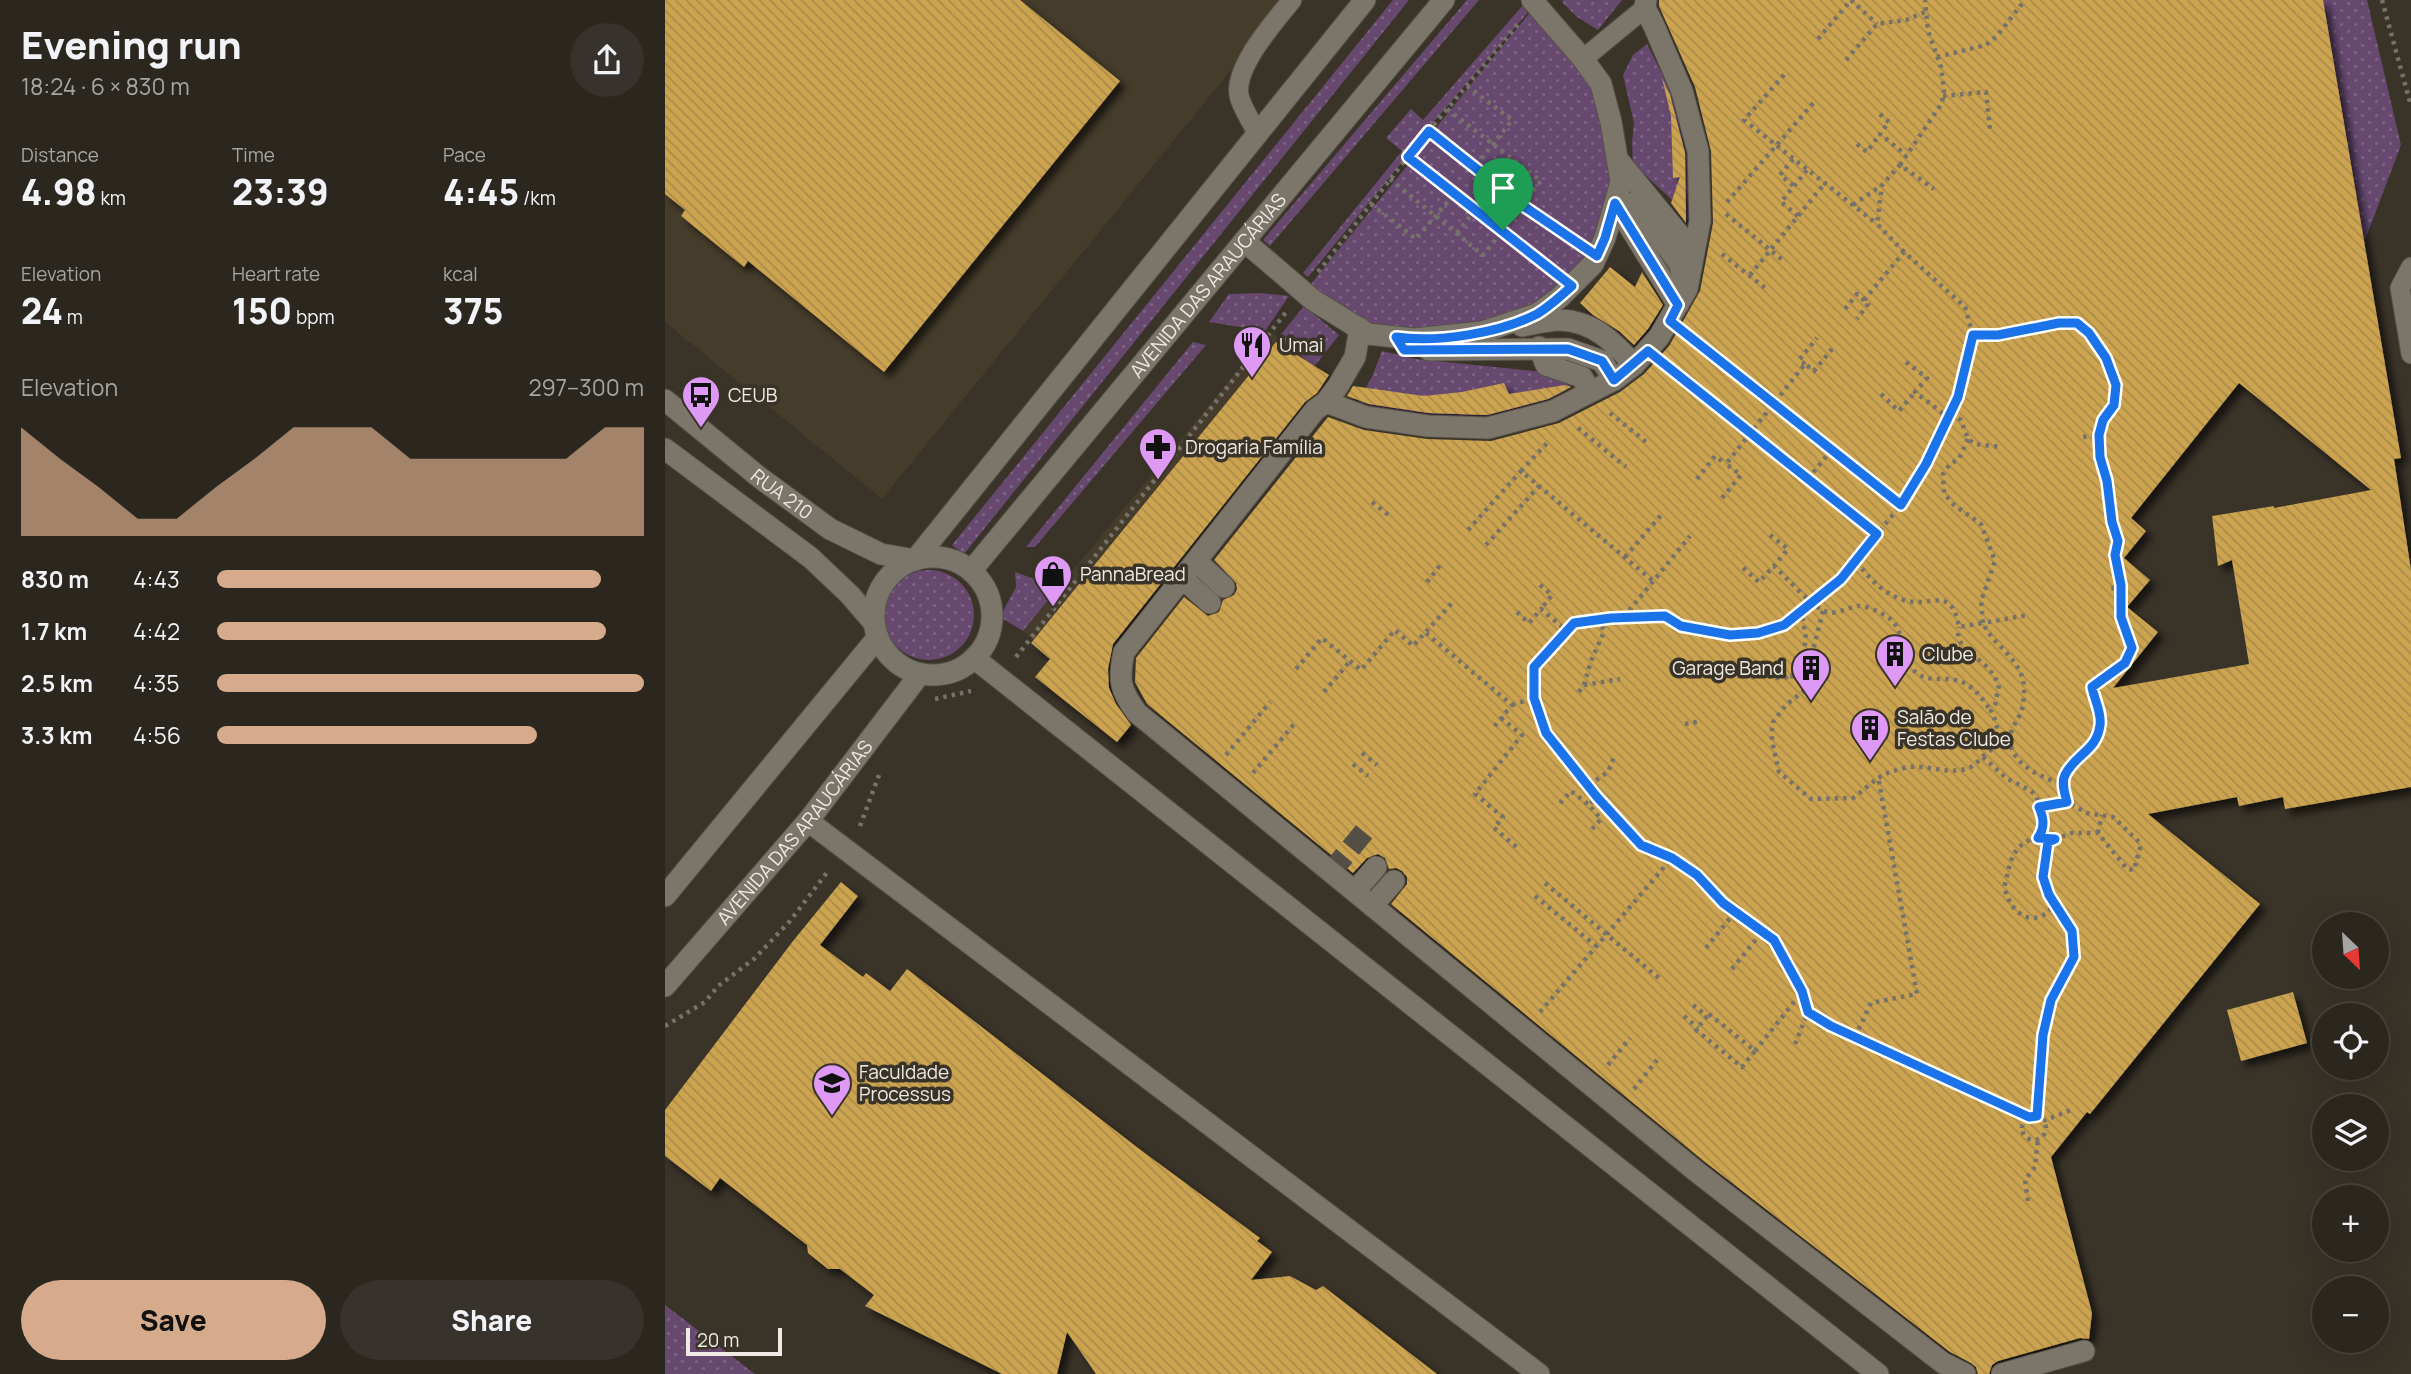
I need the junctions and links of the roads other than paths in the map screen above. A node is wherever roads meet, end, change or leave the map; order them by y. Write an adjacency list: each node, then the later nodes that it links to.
1 (1292, 0): 7 (lane)
2 (1366, 0): 7 (street)
3 (1444, 0): 11 (street, AVENIDA DAS ARAUCÁRIAS)
4 (1534, 2): 6 (street)
5 (1645, 4): 6 (lane); 12 (street)
6 (1583, 59): 8 (street)
7 (1258, 134): 26 (street)
8 (1616, 157): 9 (street); 12 (street)
9 (1621, 182): 10 (street); 14 (street)
10 (1615, 203): 14 (street); 16 (street)
11 (1244, 241): 15 (street); 28 (street, AVENIDA DAS ARAUCÁRIAS)
12 (1692, 262): 14 (street)
13 (2411, 267): 19 (lane)
14 (1678, 305): 20 (street)
15 (1360, 328): 17 (street); 24 (street)
16 (1482, 332): 17 (street); 20 (street)
17 (1396, 337): 18 (street)
18 (1539, 347): 21 (street); 22 (street)
19 (2411, 354)
20 (1641, 358): 21 (street)
21 (1614, 380): 22 (street)
22 (1590, 391): 24 (street)
23 (665, 400): 26 (street, RUA 210)
24 (1326, 402): 27 (street)
25 (665, 449): 30 (street, RUA 210)
26 (915, 560): 28 (street); 30 (street)
27 (1189, 570): 29 (street); 36 (street)
28 (971, 571): 31 (street)
29 (1217, 595)
30 (876, 630): 32 (street); 37 (street)
31 (974, 658): 32 (street); 42 (street)
32 (920, 674): 33 (street, AVENIDA DAS ARAUCÁRIAS)
33 (808, 821): 39 (street, AVENIDA DAS ARAUCÁRIAS); 41 (street)
34 (1376, 867): 36 (street)
35 (1394, 881): 38 (street)
36 (1355, 891): 38 (street)
37 (665, 896)
38 (1373, 906): 43 (street)
39 (665, 986)
40 (2084, 1351): 44 (street)
41 (1539, 1374)
42 (1878, 1374)
43 (1965, 1374)
44 (2001, 1374)

